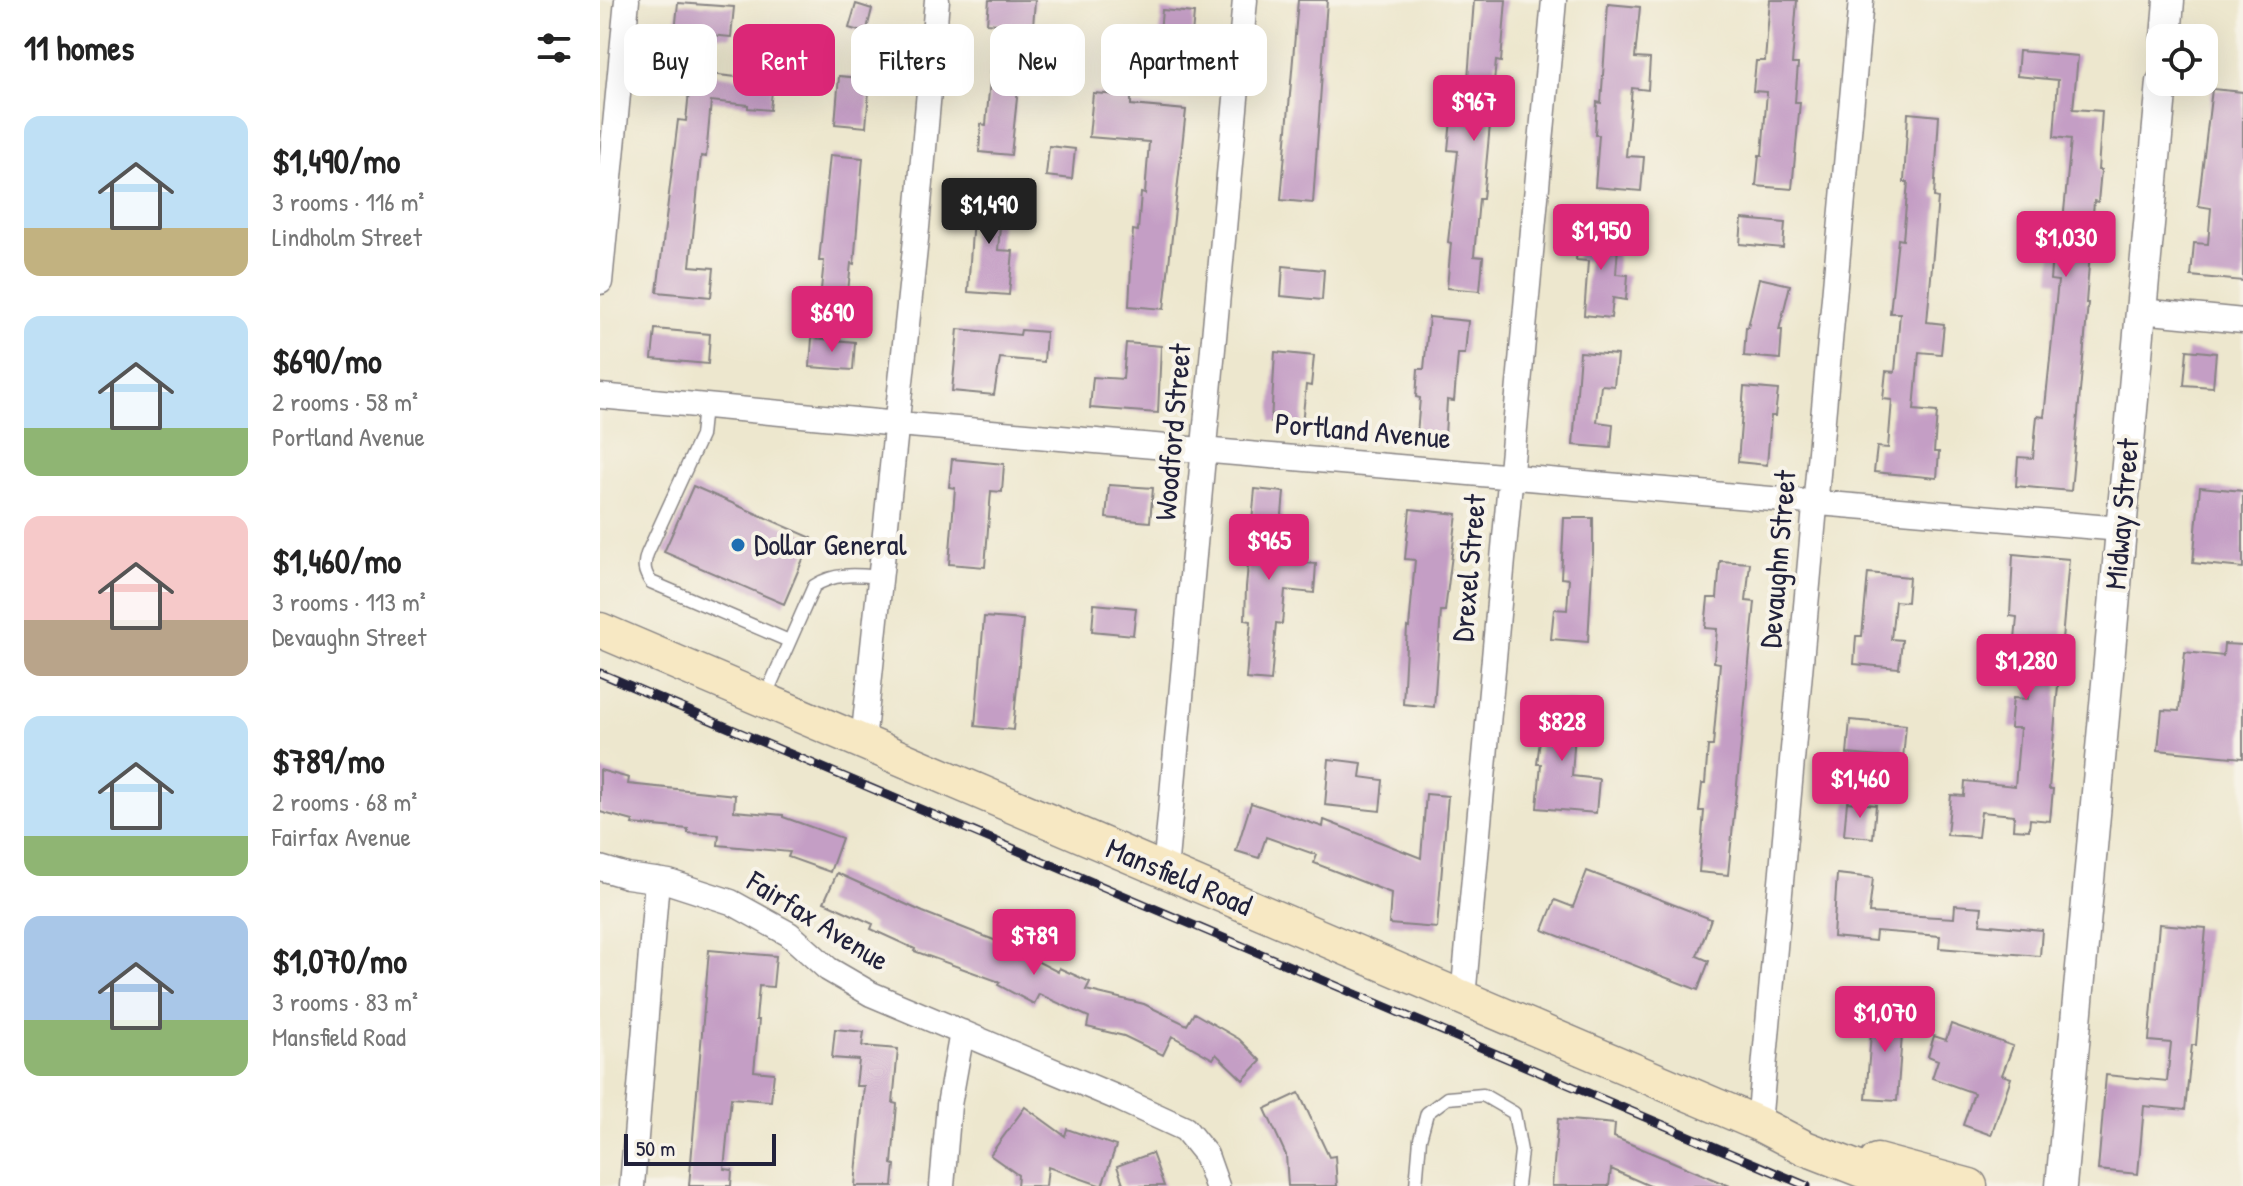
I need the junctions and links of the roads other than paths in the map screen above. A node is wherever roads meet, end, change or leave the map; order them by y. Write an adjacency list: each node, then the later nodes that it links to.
1 (627, 0): 9 (street)
2 (937, 0): 14 (street)
3 (1245, 0): 15 (street, Woodford Street)
4 (1554, 0): 16 (street, Drexel Street)
5 (1861, 0): 17 (street, Devaughn Street)
6 (2169, 0): 7 (street)
7 (2167, 24)
8 (2161, 96): 10 (street, Midway Street)
9 (600, 282)
10 (2141, 311): 11 (street); 18 (street, Midway Street)
11 (2243, 321)
12 (600, 396): 13 (street, Portland Avenue)
13 (704, 406): 14 (street, Portland Avenue); 21 (lane)
14 (898, 424): 15 (street, Portland Avenue); 19 (street)
15 (1203, 450): 16 (street, Portland Avenue); 25 (street, Woodford Street)
16 (1510, 477): 17 (street, Portland Avenue); 27 (street, Drexel Street)
17 (1815, 503): 18 (street, Portland Avenue); 29 (street, Devaughn Street)
18 (2121, 529): 37 (street, Midway Street)
19 (881, 577): 21 (lane); 23 (street)
20 (600, 630): 22 (main road, Mansfield Road)
21 (789, 641): 22 (lane)
22 (764, 700): 23 (main road, Mansfield Road)
23 (863, 742): 25 (main road, Mansfield Road)
24 (600, 868): 26 (street, Fairfax Avenue)
25 (1165, 871): 27 (main road, Mansfield Road)
26 (657, 880): 28 (street, Fairfax Avenue); 30 (street)
27 (1463, 998): 29 (main road, Mansfield Road)
28 (962, 1032): 31 (street); 32 (street, Fairfax Avenue)
29 (1759, 1124): 35 (main road, Mansfield Road); 36 (main road, Mansfield Road)
30 (632, 1186)
31 (942, 1186)
32 (1217, 1186)
33 (1416, 1186): 34 (lane)
34 (1517, 1186)
35 (1903, 1186)
36 (1970, 1186)
37 (2061, 1186)

